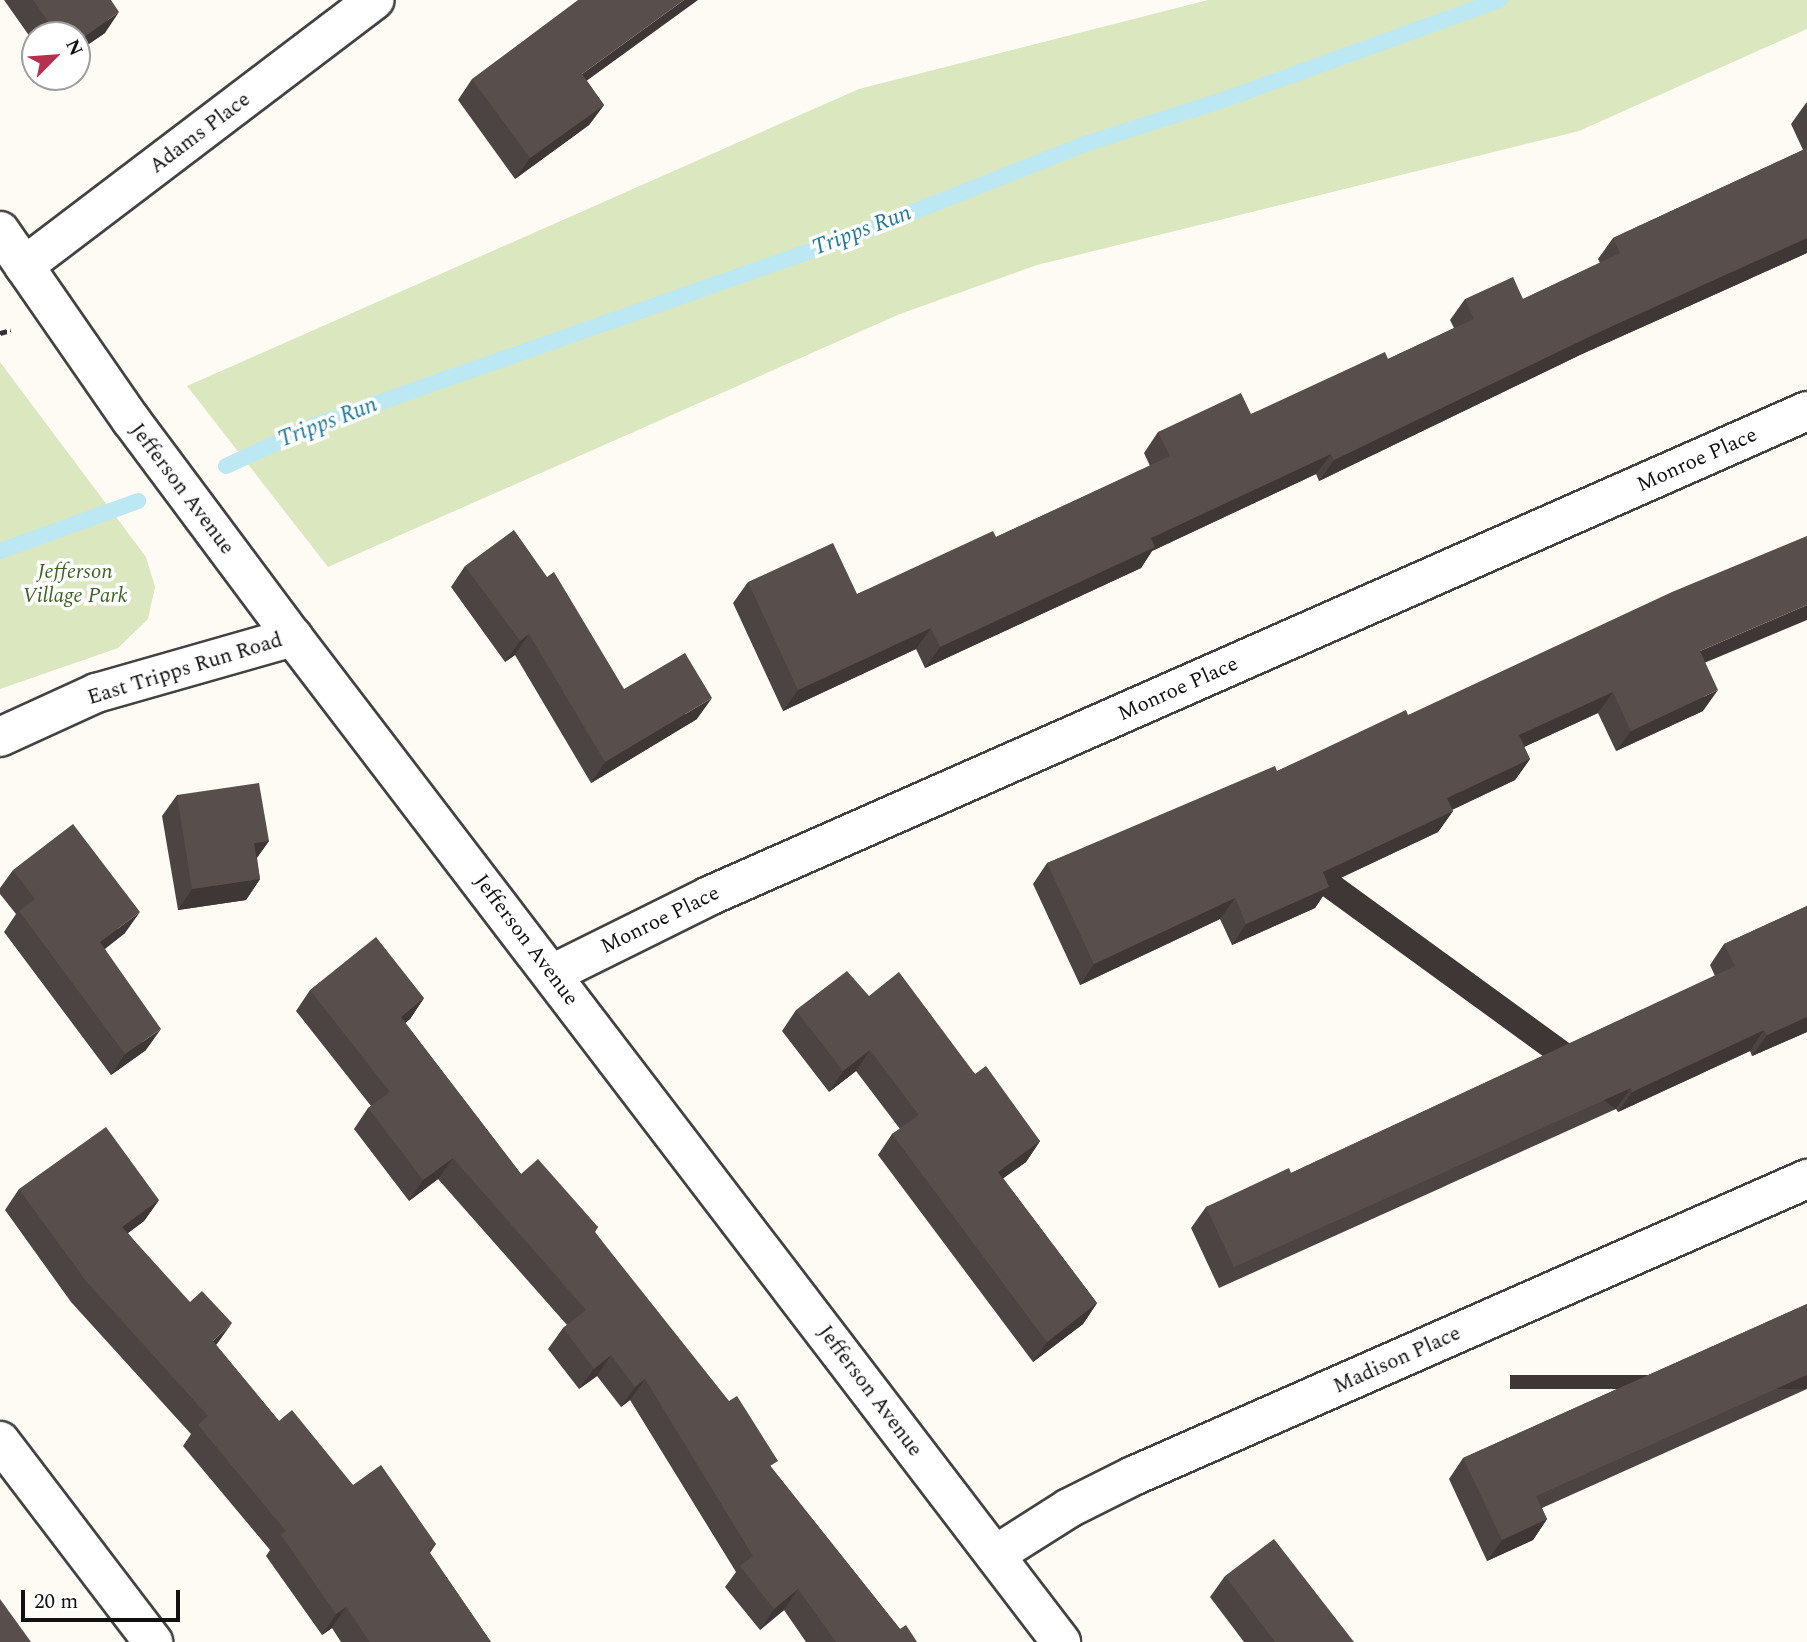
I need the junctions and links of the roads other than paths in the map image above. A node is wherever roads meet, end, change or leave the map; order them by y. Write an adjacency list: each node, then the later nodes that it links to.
1 (375, 0): 3 (street, Adams Place)
2 (0, 231): 3 (street, Jefferson Avenue)
3 (24, 265): 5 (street, Jefferson Avenue)
4 (1807, 411): 7 (street, Monroe Place)
5 (293, 637): 6 (street, East Tripps Run Road); 7 (street, Jefferson Avenue)
6 (0, 737)
7 (552, 974): 10 (street, Jefferson Avenue)
8 (1807, 1179): 10 (street, Madison Place)
9 (0, 1441): 11 (street)
10 (995, 1555): 12 (street, Jefferson Avenue)
11 (153, 1642)
12 (1061, 1642)

